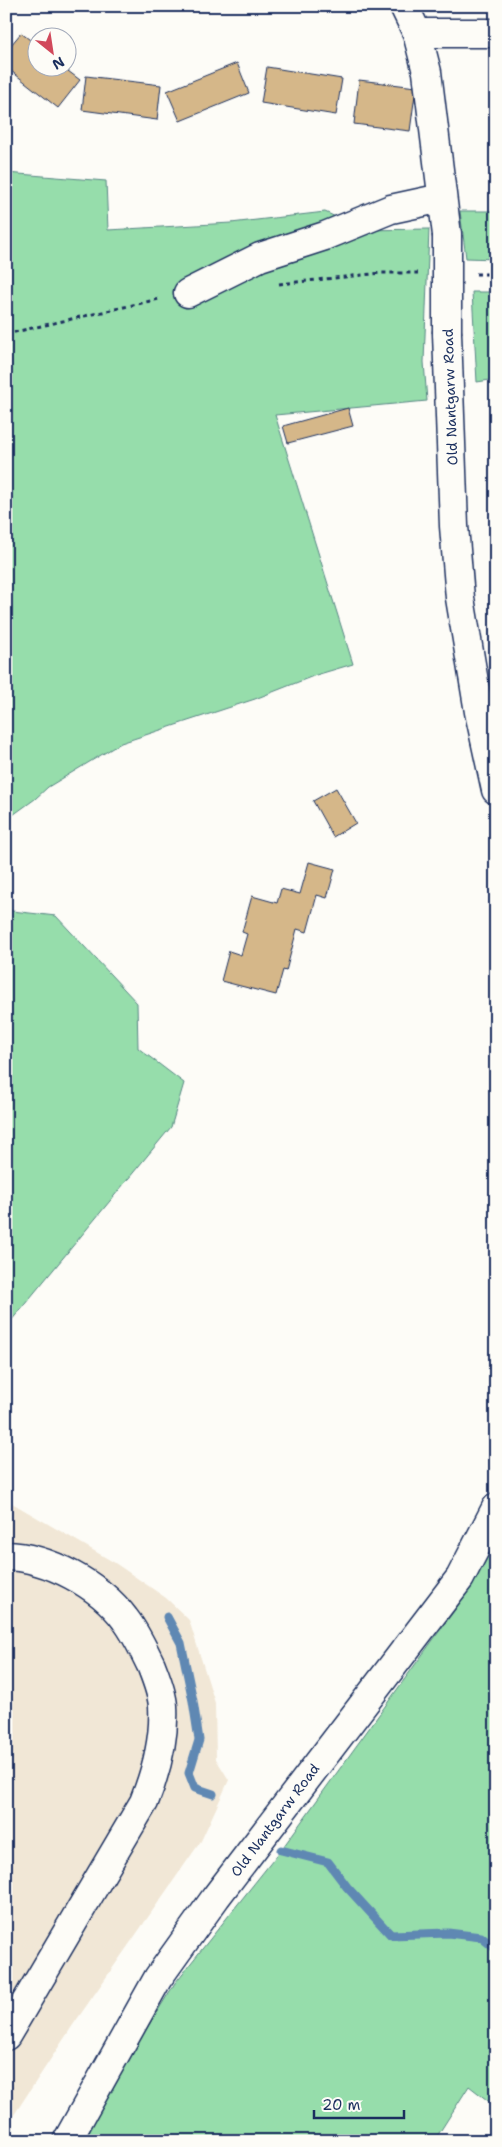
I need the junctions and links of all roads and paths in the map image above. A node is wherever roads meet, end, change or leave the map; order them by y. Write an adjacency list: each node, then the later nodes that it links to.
1 (404, 6): 2 (street, Old Nantgarw Road)
2 (417, 32): 3 (street); 4 (street, Old Nantgarw Road)
3 (496, 33)
4 (442, 198): 5 (street); 6 (street, Old Nantgarw Road, bridge)
5 (188, 293)
6 (488, 720): 7 (street, Old Nantgarw Road)
7 (496, 790)
8 (496, 1508): 11 (street, Old Nantgarw Road)
9 (6, 1556): 10 (street)
10 (6, 2036)
11 (67, 2141)

